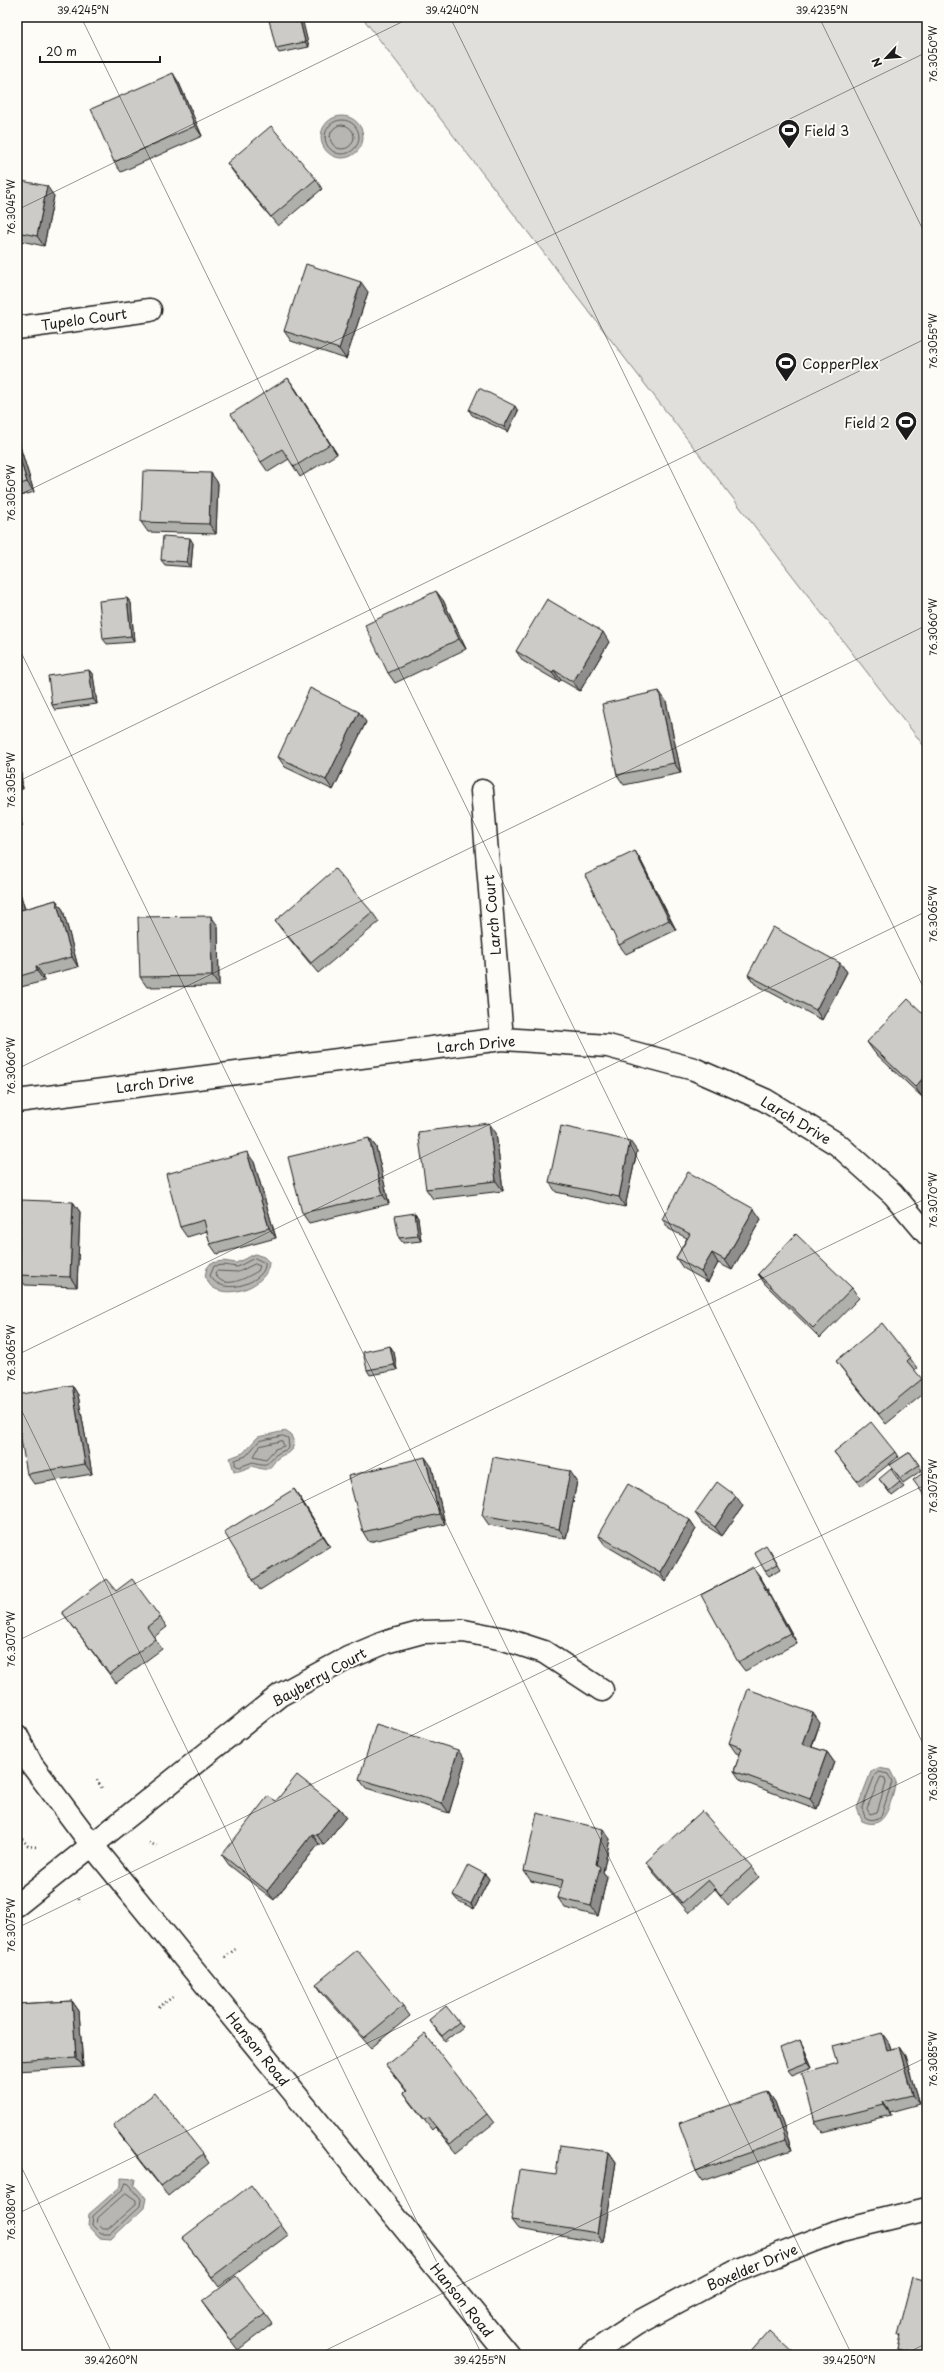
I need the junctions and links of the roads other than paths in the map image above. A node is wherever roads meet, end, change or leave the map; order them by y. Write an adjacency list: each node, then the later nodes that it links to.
1 (150, 310): 2 (street, Tupelo Court)
2 (17, 328)
3 (482, 790): 4 (street, Larch Court)
4 (502, 1039): 5 (street, Larch Drive); 6 (street, Larch Drive)
5 (17, 1101)
6 (927, 1234)
7 (602, 1690): 9 (street, Bayberry Court)
8 (17, 1736): 9 (street, Hanson Road)
9 (92, 1845): 10 (street, Bayberry Court); 12 (street, Hanson Road)
10 (17, 1905)
11 (927, 2209): 13 (street, Boxelder Drive)
12 (508, 2355)
13 (589, 2355)

